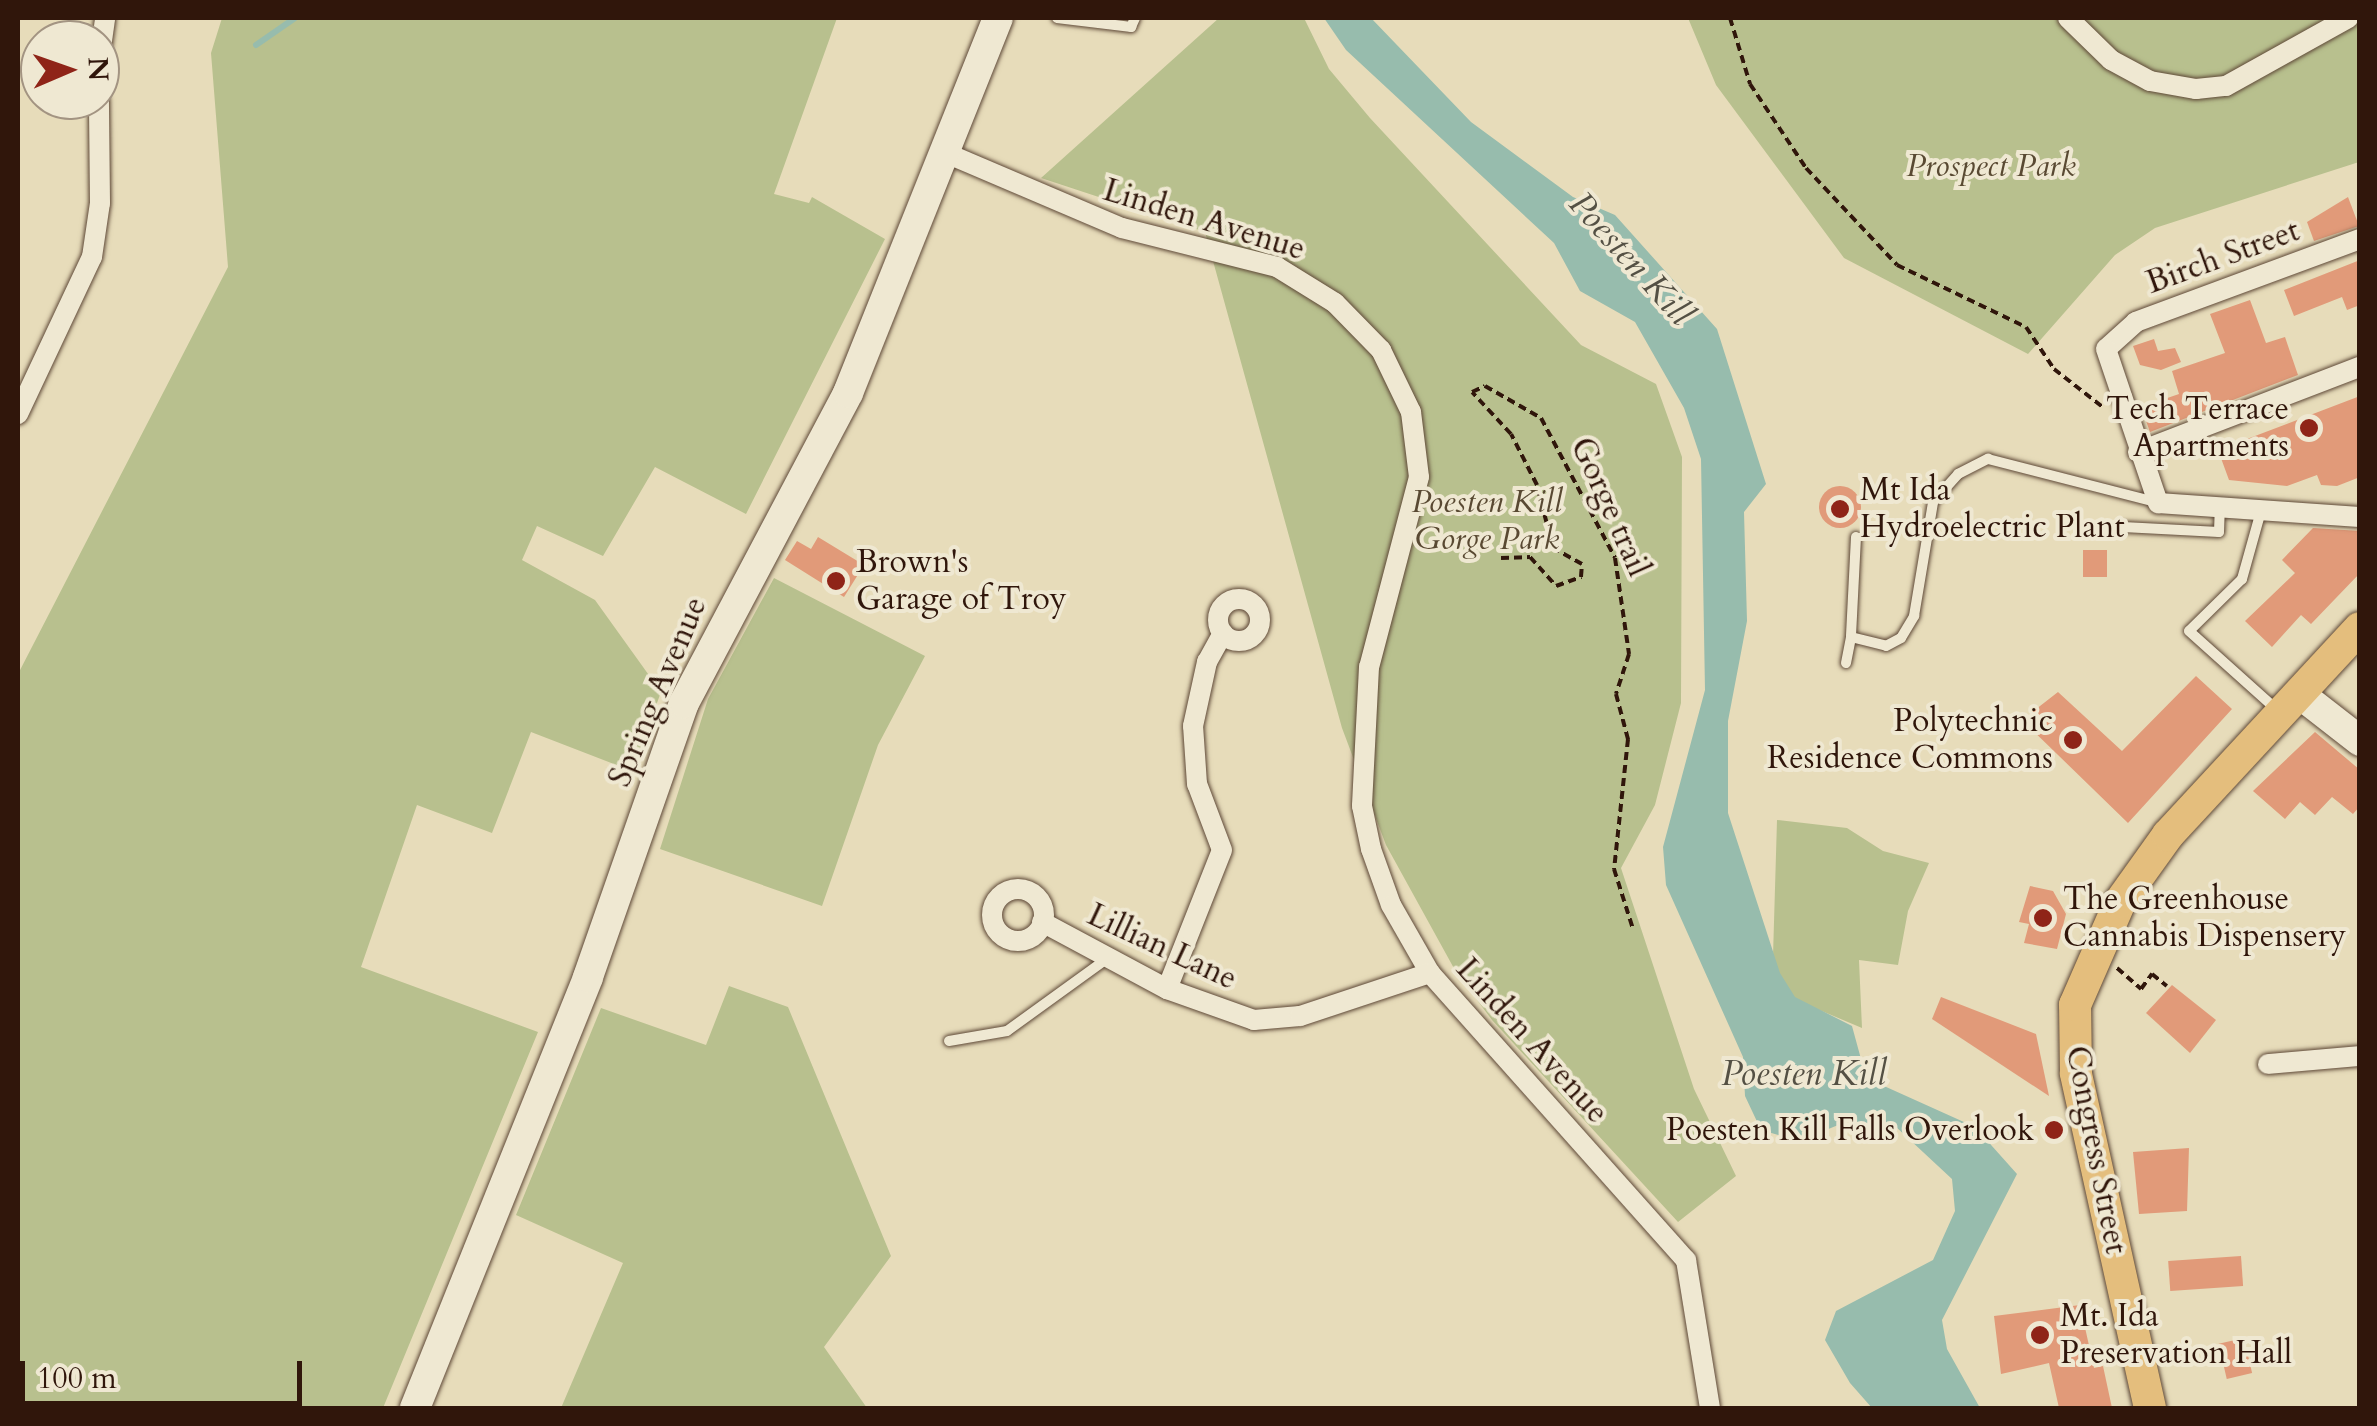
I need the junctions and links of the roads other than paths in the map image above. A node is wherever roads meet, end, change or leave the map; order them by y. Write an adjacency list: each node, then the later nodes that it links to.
1 (1057, 18): 2 (lane)
2 (1135, 18)
3 (2068, 18): 4 (street)
4 (2348, 18)
5 (992, 20): 7 (street, Spring Avenue)
6 (98, 120): 10 (street)
7 (946, 153): 26 (street, Linden Avenue); 31 (street, Spring Avenue)
8 (2360, 239): 11 (street, Birch Street)
9 (2360, 367): 11 (street)
10 (18, 414)
11 (2138, 452): 12 (street)
12 (2158, 503): 13 (street); 20 (lane)
13 (2214, 503): 14 (street); 16 (lane)
14 (2261, 511): 15 (street); 22 (lane)
15 (2360, 518)
16 (2123, 527)
17 (1856, 537): 20 (lane)
18 (2360, 628): 22 (main road, Congress Street)
19 (1222, 633): 27 (street)
20 (1851, 637): 21 (lane)
21 (1846, 663)
22 (2291, 705): 23 (street); 33 (main road, Congress Street)
23 (2360, 741)
24 (1042, 922): 25 (street, Lillian Lane)
25 (1109, 958): 27 (street, Lillian Lane); 28 (lane)
26 (1430, 973): 27 (street, Lillian Lane); 32 (street, Linden Avenue)
27 (1167, 989)
28 (949, 1041)
29 (2360, 1056): 30 (street)
30 (2268, 1064)
31 (415, 1408)
32 (1710, 1408)
33 (2150, 1408)

